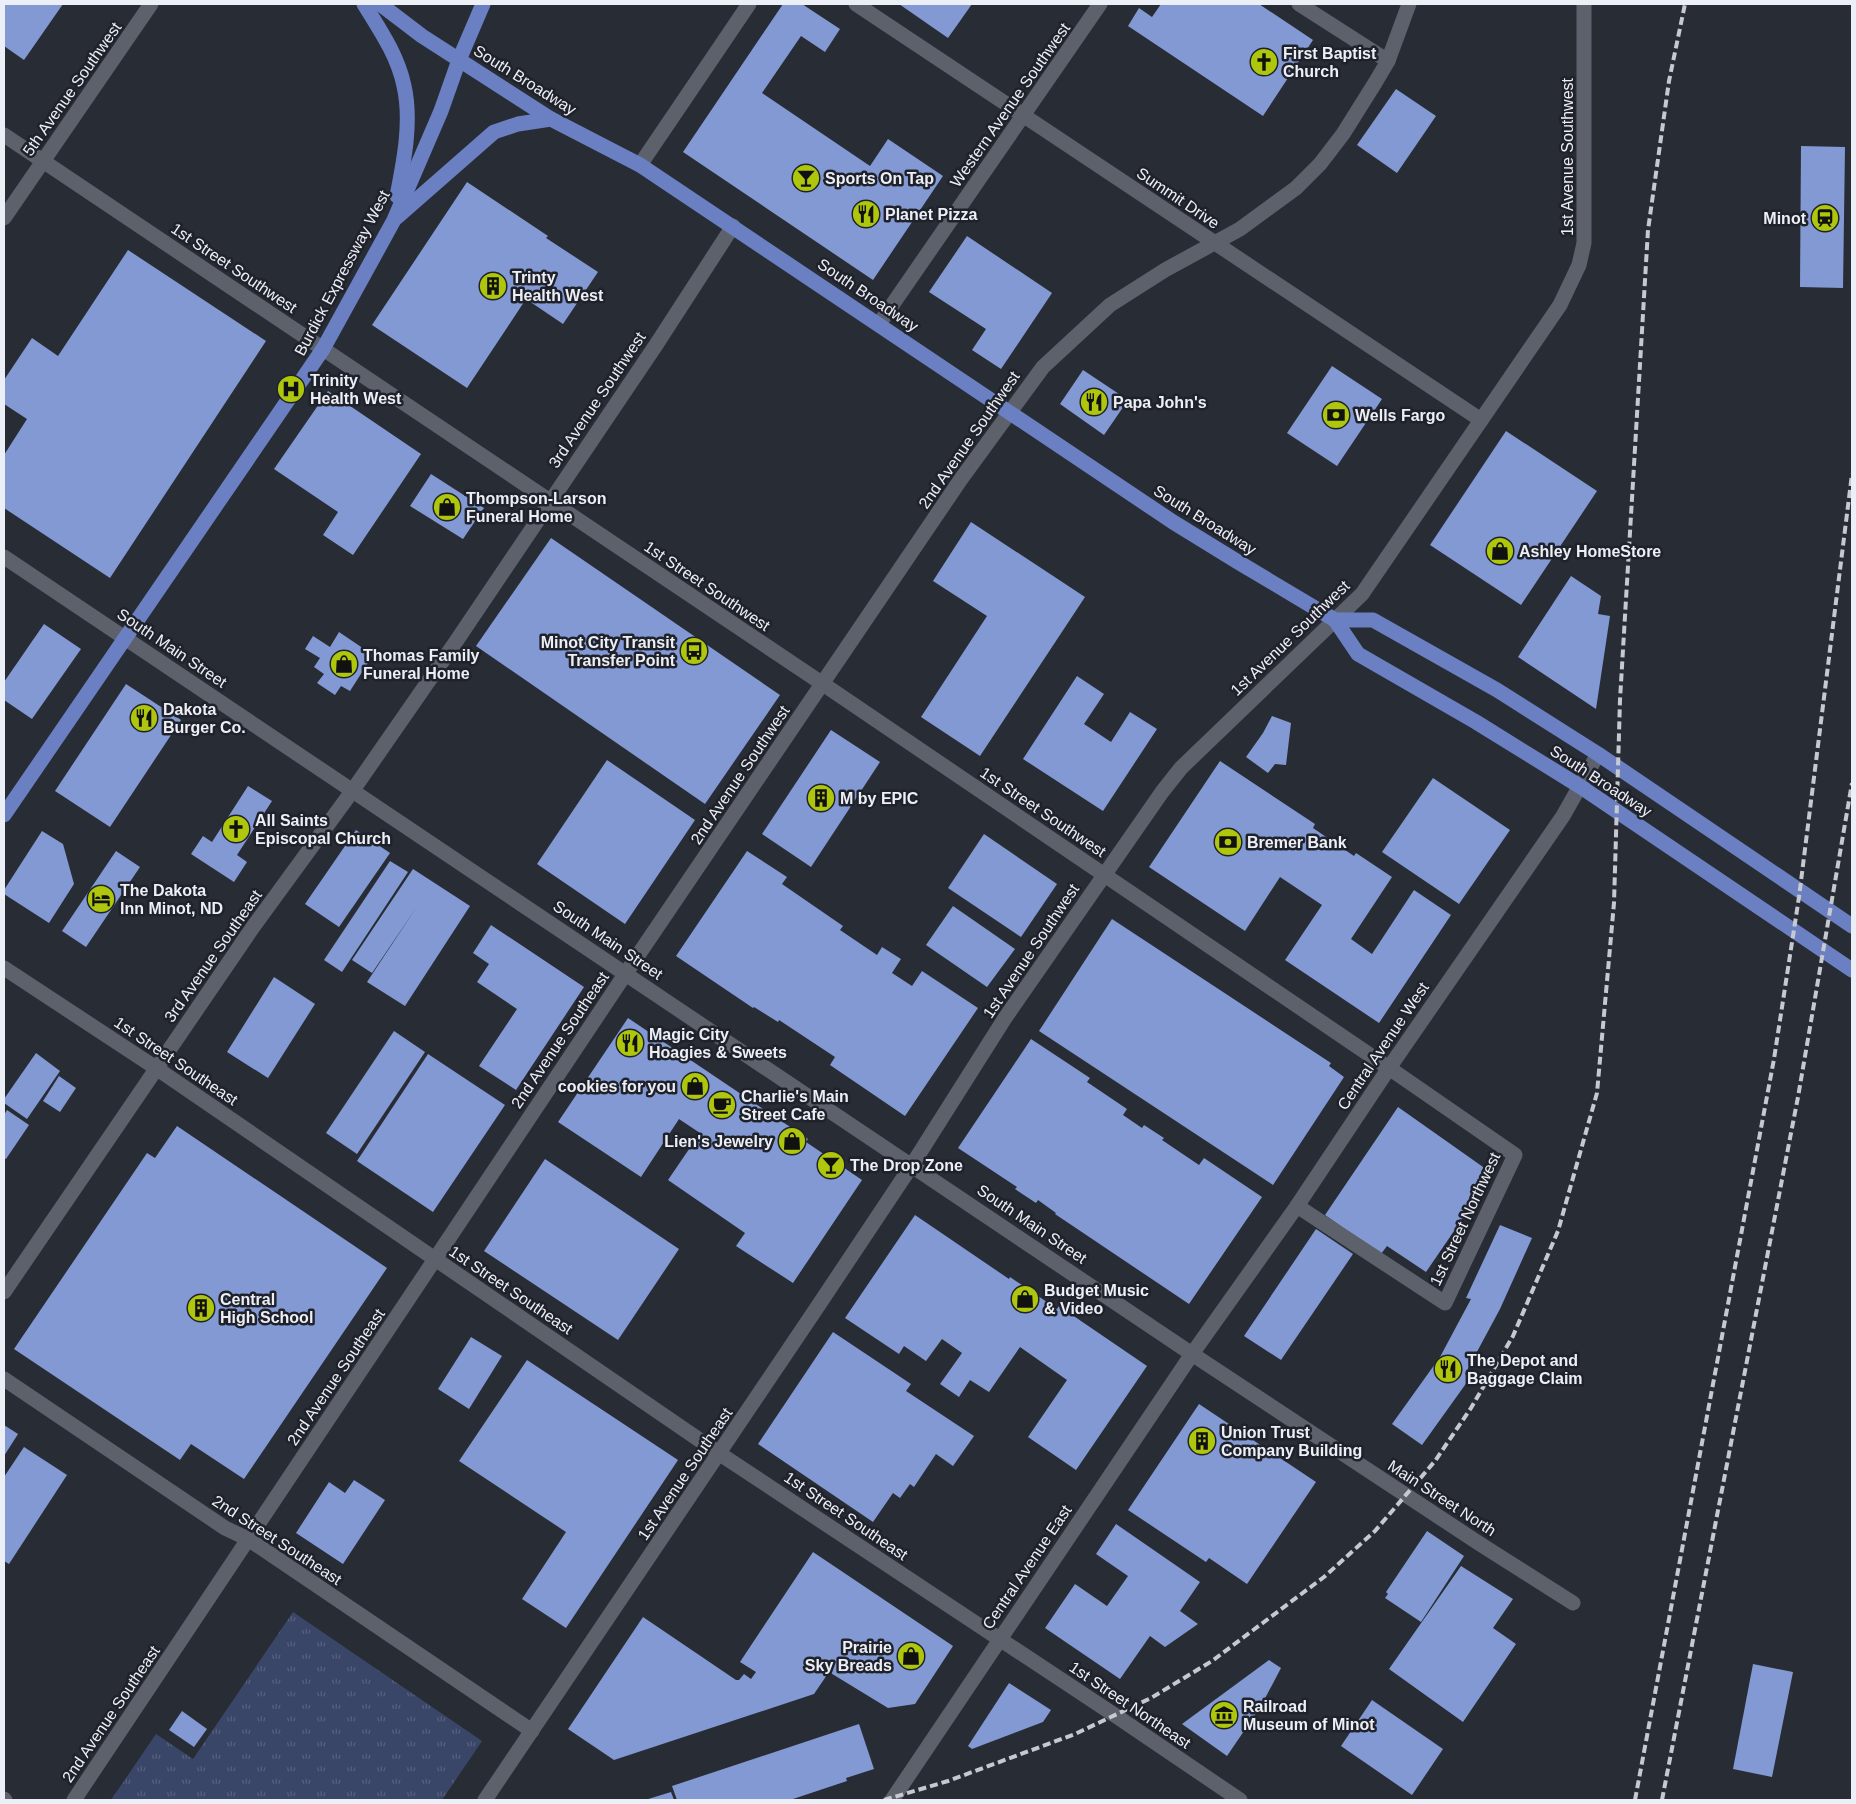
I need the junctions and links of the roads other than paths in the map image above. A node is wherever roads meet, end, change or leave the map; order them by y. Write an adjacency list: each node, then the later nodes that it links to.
1 (151, 4): 16 (street, 5th Avenue Southwest)
2 (364, 4): 19 (main road)
3 (380, 4): 11 (main road, South Broadway)
4 (483, 4): 11 (main road, Burdick Expressway West)
5 (749, 4): 17 (street)
6 (856, 4): 13 (street, Summit Drive)
7 (1100, 4): 13 (street, Western Avenue Southwest)
8 (1299, 4): 12 (street)
9 (1409, 4): 12 (street, 2nd Avenue Southwest)
10 (1584, 4): 25 (street, 1st Avenue Southwest)
11 (458, 60): 14 (main road, South Broadway); 19 (main road, Burdick Expressway West)
12 (1388, 61): 21 (street, 2nd Avenue Southwest)
13 (1022, 116): 21 (street, Summit Drive); 22 (street, Western Avenue Southwest)
14 (551, 120): 17 (main road, South Broadway); 19 (main road)
15 (4, 135): 16 (street, 1st Street Southwest)
16 (43, 161): 18 (street, 5th Avenue Southwest); 23 (street, 1st Street Southwest)
17 (640, 165): 20 (main road, South Broadway)
18 (4, 218)
19 (394, 220): 23 (main road, Burdick Expressway West)
20 (733, 226): 22 (main road, South Broadway); 26 (street, 3rd Avenue Southwest)
21 (1214, 243): 24 (street, 2nd Avenue Southwest); 25 (street, Summit Drive)
22 (879, 324): 24 (main road, South Broadway)
23 (324, 349): 26 (street, 1st Street Southwest); 29 (main road, Burdick Expressway West)
24 (1009, 412): 28 (main road, South Broadway); 30 (street, 2nd Avenue Southwest)
25 (1482, 420): 28 (street, 1st Avenue Southwest)
26 (549, 501): 30 (street, 1st Street Southwest); 32 (street, 3rd Avenue Southwest)
27 (4, 557): 29 (street, South Main Street)
28 (1335, 620): 31 (main road, South Broadway); 33 (main road, South Broadway); 35 (street, 1st Avenue Southwest)
29 (125, 637): 32 (street, South Main Street); 34 (main road, Burdick Expressway West)
30 (823, 684): 35 (street, 1st Street Southwest); 39 (street, 2nd Avenue Southwest)
31 (1598, 754): 33 (street, Central Avenue West); 36 (main road, South Broadway)
32 (353, 790): 39 (street, South Main Street); 40 (street, 3rd Avenue Southeast)
33 (1586, 790): 38 (main road, South Broadway); 41 (street, Central Avenue West)
34 (4, 815)
35 (1104, 875): 41 (street, 1st Street Southwest); 42 (street, 1st Avenue Southwest)
36 (1852, 926)
37 (4, 968): 40 (street, 1st Street Southeast)
38 (1852, 970)
39 (626, 973): 42 (street, South Main Street); 44 (street, 2nd Avenue Southeast)
40 (156, 1068): 44 (street, 1st Street Southeast); 45 (street, 3rd Avenue Southeast)
41 (1389, 1068): 43 (street, Central Avenue West); 43 (street, 1st Street Northwest)
42 (912, 1165): 46 (street, South Main Street); 48 (street, 1st Avenue Southeast)
43 (1297, 1206): 46 (street, Central Avenue West)
44 (436, 1260): 48 (street, 1st Street Southeast); 49 (street, 2nd Avenue Southeast)
45 (4, 1292)
46 (1192, 1354): 50 (street, Main Street North); 51 (street, Central Avenue East)
47 (4, 1379): 49 (street, 2nd Street Southeast)
48 (720, 1454): 51 (street, 1st Street Southeast); 52 (street, 1st Avenue Southeast)
49 (248, 1539): 52 (street, 2nd Street Southeast); 53 (street, 2nd Avenue Southeast)
50 (1573, 1603)
51 (999, 1639): 55 (street, Central Avenue East); 56 (street, 1st Street Northeast)
52 (532, 1731): 54 (street, 1st Avenue Southeast)
53 (74, 1800)
54 (485, 1800)
55 (892, 1800)
56 (1240, 1800)

